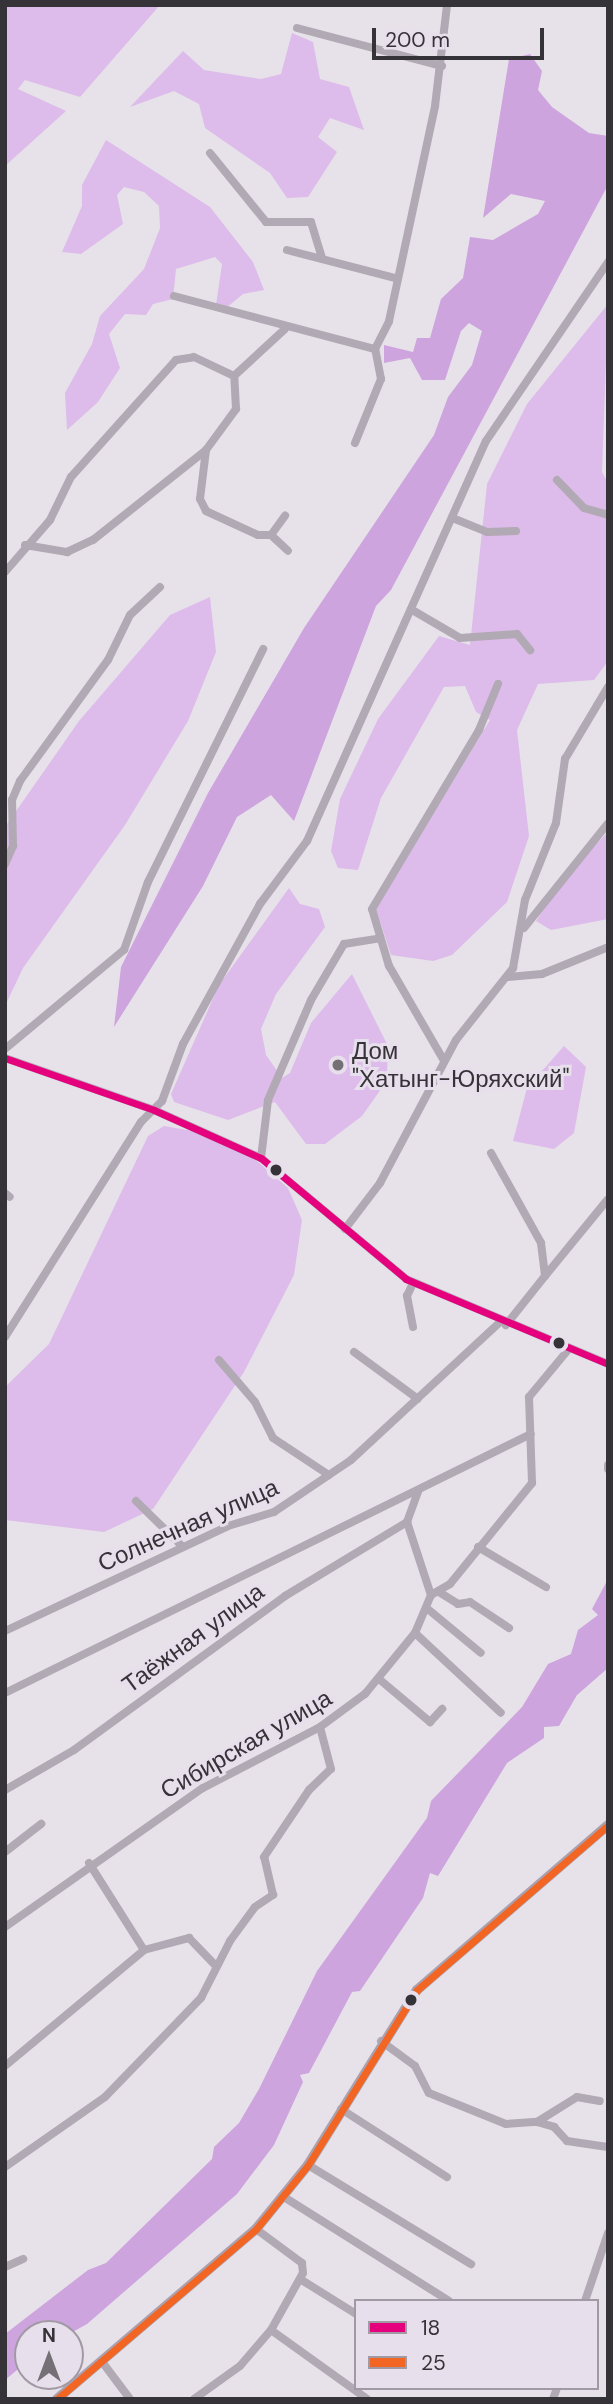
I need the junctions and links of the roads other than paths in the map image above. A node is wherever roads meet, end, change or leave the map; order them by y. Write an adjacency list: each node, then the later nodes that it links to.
1 (447, 5): 3 (street)
2 (297, 28): 3 (street)
3 (442, 66): 8 (street)
4 (210, 153): 6 (street)
5 (287, 250): 6 (street)
6 (322, 258): 8 (street)
7 (608, 262): 18 (street)
8 (395, 278): 11 (street)
9 (174, 296): 10 (street)
10 (285, 328): 11 (street); 12 (street)
11 (375, 349): 13 (street)
12 (234, 376): 14 (street); 21 (street)
13 (355, 443)
14 (206, 450): 20 (street); 21 (street)
15 (557, 480): 16 (street)
16 (608, 514)
17 (285, 516): 20 (street)
18 (454, 519): 19 (street); 25 (street)
19 (516, 531)
20 (271, 535): 22 (street)
21 (25, 545): 23 (street)
22 (288, 551)
23 (5, 572)
24 (160, 587): 31 (street)
25 (414, 611): 27 (street); 39 (street)
26 (263, 649): 36 (street)
27 (530, 650)
28 (498, 684): 33 (street)
29 (608, 687): 32 (street)
30 (608, 823): 32 (street)
31 (5, 864)
32 (523, 931): 35 (street)
33 (380, 938): 38 (street); 41 (street)
34 (608, 947): 35 (street)
35 (508, 977): 38 (street)
36 (5, 1049)
37 (5, 1058): 39 (street)
38 (443, 1059): 43 (street)
39 (154, 1110): 41 (street); 48 (street)
40 (491, 1153): 44 (street)
41 (261, 1158): 43 (street)
42 (608, 1199): 44 (street, Солнечная улица)
43 (345, 1228): 45 (street)
44 (545, 1276): 46 (street, Солнечная улица)
45 (413, 1283): 46 (street); 47 (street)
46 (503, 1323): 49 (street); 53 (street, Солнечная улица)
47 (413, 1327)
48 (5, 1337)
49 (568, 1350): 52 (street); 54 (street)
50 (354, 1352): 53 (street)
51 (219, 1360): 55 (street)
52 (608, 1364)
53 (418, 1399): 55 (street, Солнечная улица)
54 (531, 1434): 56 (street); 60 (street)
55 (329, 1475): 59 (street, Солнечная улица)
56 (418, 1492): 58 (street); 69 (street)
57 (136, 1501): 59 (street)
58 (407, 1522): 62 (street); 73 (street, Таёжная улица)
59 (182, 1546): 65 (street, Солнечная улица)
60 (478, 1547): 61 (street); 62 (street)
61 (546, 1587)
62 (435, 1593): 63 (street, Сибирская улица); 64 (street)
63 (429, 1610): 66 (street, Сибирская улица); 67 (street)
64 (509, 1628)
65 (5, 1631)
66 (415, 1633): 68 (street, Сибирская улица); 71 (street)
67 (481, 1653)
68 (379, 1679): 70 (street); 72 (street, Сибирская улица)
69 (5, 1693)
70 (442, 1709)
71 (501, 1713)
72 (320, 1727): 77 (street, Сибирская улица); 80 (street)
73 (5, 1790)
74 (41, 1825): 76 (street)
75 (608, 1825): 81 (main road)
76 (5, 1852)
77 (89, 1863): 78 (street, Сибирская улица); 79 (street)
78 (5, 1927)
79 (144, 1950): 80 (street); 82 (street)
80 (215, 1965): 88 (street)
81 (381, 2041): 84 (main road); 85 (street)
82 (5, 2066)
83 (600, 2101): 85 (street)
84 (341, 2109): 87 (main road); 89 (street)
85 (537, 2122): 86 (street)
86 (608, 2147)
87 (308, 2165): 90 (main road); 94 (street)
88 (5, 2167)
89 (447, 2177)
90 (284, 2197): 91 (main road); 97 (street)
91 (257, 2229): 96 (street); 101 (main road)
92 (608, 2233): 98 (street)
93 (23, 2259): 95 (street)
94 (471, 2264)
95 (5, 2267)
96 (300, 2279): 99 (street); 100 (street)
97 (446, 2299)
98 (586, 2299)
99 (354, 2314)
100 (271, 2330): 102 (street); 105 (street)
101 (103, 2363): 103 (main road); 104 (street)
102 (354, 2390)
103 (57, 2399)
104 (130, 2399)
105 (194, 2399)

